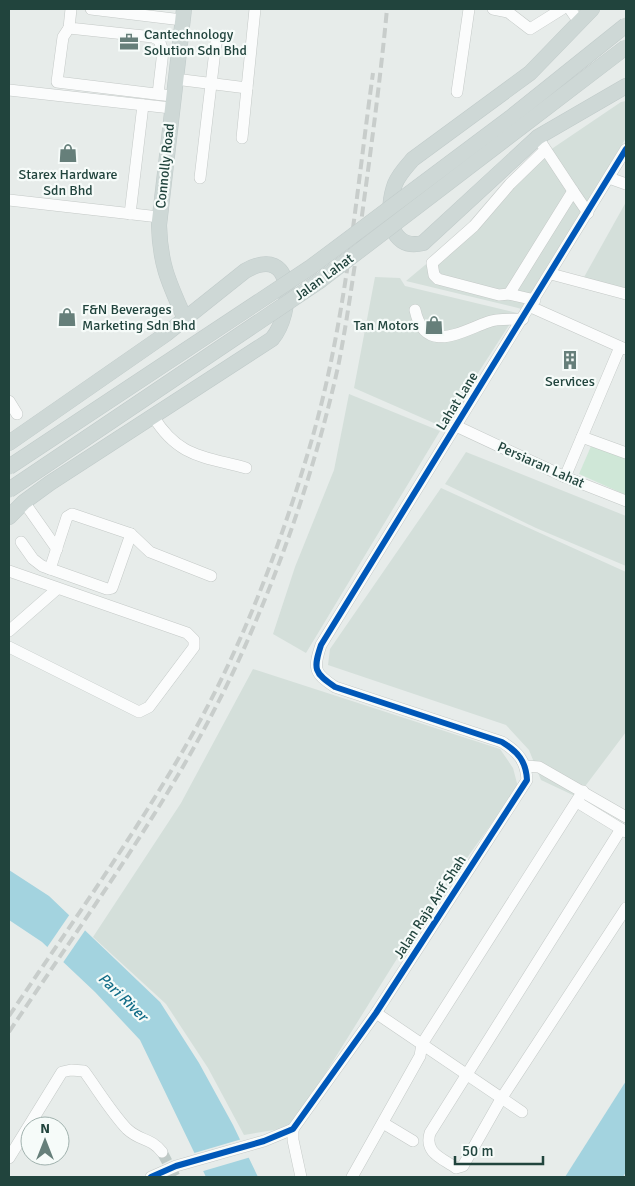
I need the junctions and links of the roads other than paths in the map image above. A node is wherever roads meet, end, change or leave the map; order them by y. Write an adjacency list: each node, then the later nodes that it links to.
1 (71, 9): 14 (street)
2 (91, 9): 11 (street)
3 (255, 9): 20 (street)
4 (469, 9): 22 (street)
5 (493, 9): 10 (street)
6 (562, 9): 10 (street)
7 (570, 9): 12 (street)
8 (586, 9): 12 (main road)
9 (592, 9): 12 (main road)
10 (510, 10)
11 (183, 14): 17 (main road, Connolly Road)
12 (579, 22): 26 (main road)
13 (626, 25): 51 (main road, Jalan Lahat, bridge)
14 (69, 28): 23 (street); 23 (street)
15 (216, 42): 18 (street)
16 (626, 47): 54 (main road, Jalan Lahat, bridge)
17 (175, 79): 18 (street); 23 (main road, Connolly Road)
18 (211, 84): 20 (street); 28 (street)
19 (626, 86): 26 (main road)
20 (247, 88): 25 (street)
21 (9, 90): 24 (street)
22 (457, 92)
23 (167, 99): 24 (street); 35 (main road, Connolly Road)
24 (142, 105): 34 (street)
25 (242, 138)
26 (541, 144): 31 (street); 37 (street)
27 (626, 149): 29 (street, Lahat Lane)
28 (200, 178)
29 (608, 178): 30 (street); 33 (street, Lahat Lane)
30 (626, 184)
31 (573, 191): 33 (street); 37 (street)
32 (9, 200): 34 (street)
33 (588, 213): 36 (street, Lahat Lane)
34 (130, 214): 35 (street)
35 (159, 217): 41 (main road, Connolly Road)
36 (551, 274): 38 (street); 39 (street, Lahat Lane)
37 (509, 294): 39 (street)
38 (626, 294)
39 (533, 304): 42 (street, Lahat Lane); 43 (street)
40 (415, 310): 42 (street)
41 (185, 319): 46 (main road); 49 (main road)
42 (523, 319): 47 (street, Lahat Lane)
43 (623, 348): 48 (street)
44 (9, 401): 45 (street)
45 (17, 414)
46 (153, 416): 52 (street); 56 (main road)
47 (456, 426): 53 (street, Persiaran Lahat); 67 (street, Lahat Lane)
48 (582, 437): 50 (street); 53 (street)
49 (9, 443)
50 (626, 453)
51 (9, 467)
52 (246, 468)
53 (566, 477): 55 (street, Persiaran Lahat)
54 (9, 490)
55 (626, 501)
56 (24, 502): 57 (main road); 60 (street)
57 (9, 517)
58 (131, 534): 60 (street); 61 (street); 63 (street)
59 (21, 542): 61 (street)
60 (56, 549): 61 (street)
61 (50, 569)
62 (9, 571): 64 (street)
63 (211, 576)
64 (57, 588): 65 (street); 66 (street)
65 (9, 631)
66 (9, 647)
67 (526, 766): 68 (street); 73 (street, Jalan Raja Arif Shah)
68 (583, 791): 69 (street); 70 (street)
69 (577, 802): 71 (street); 74 (street)
70 (626, 816)
71 (624, 831): 75 (street)
72 (626, 908): 76 (street)
73 (376, 1013): 74 (street); 79 (street, Jalan Raja Arif Shah)
74 (422, 1044): 75 (street); 78 (street)
75 (465, 1075): 76 (street); 83 (street)
76 (501, 1099): 77 (street); 83 (street)
77 (522, 1112)
78 (383, 1123): 80 (street); 86 (street)
79 (293, 1129): 84 (street); 85 (street)
80 (413, 1141)
81 (162, 1152): 82 (street)
82 (9, 1158)
83 (460, 1173)
84 (150, 1177)
85 (301, 1177)
86 (352, 1177)

